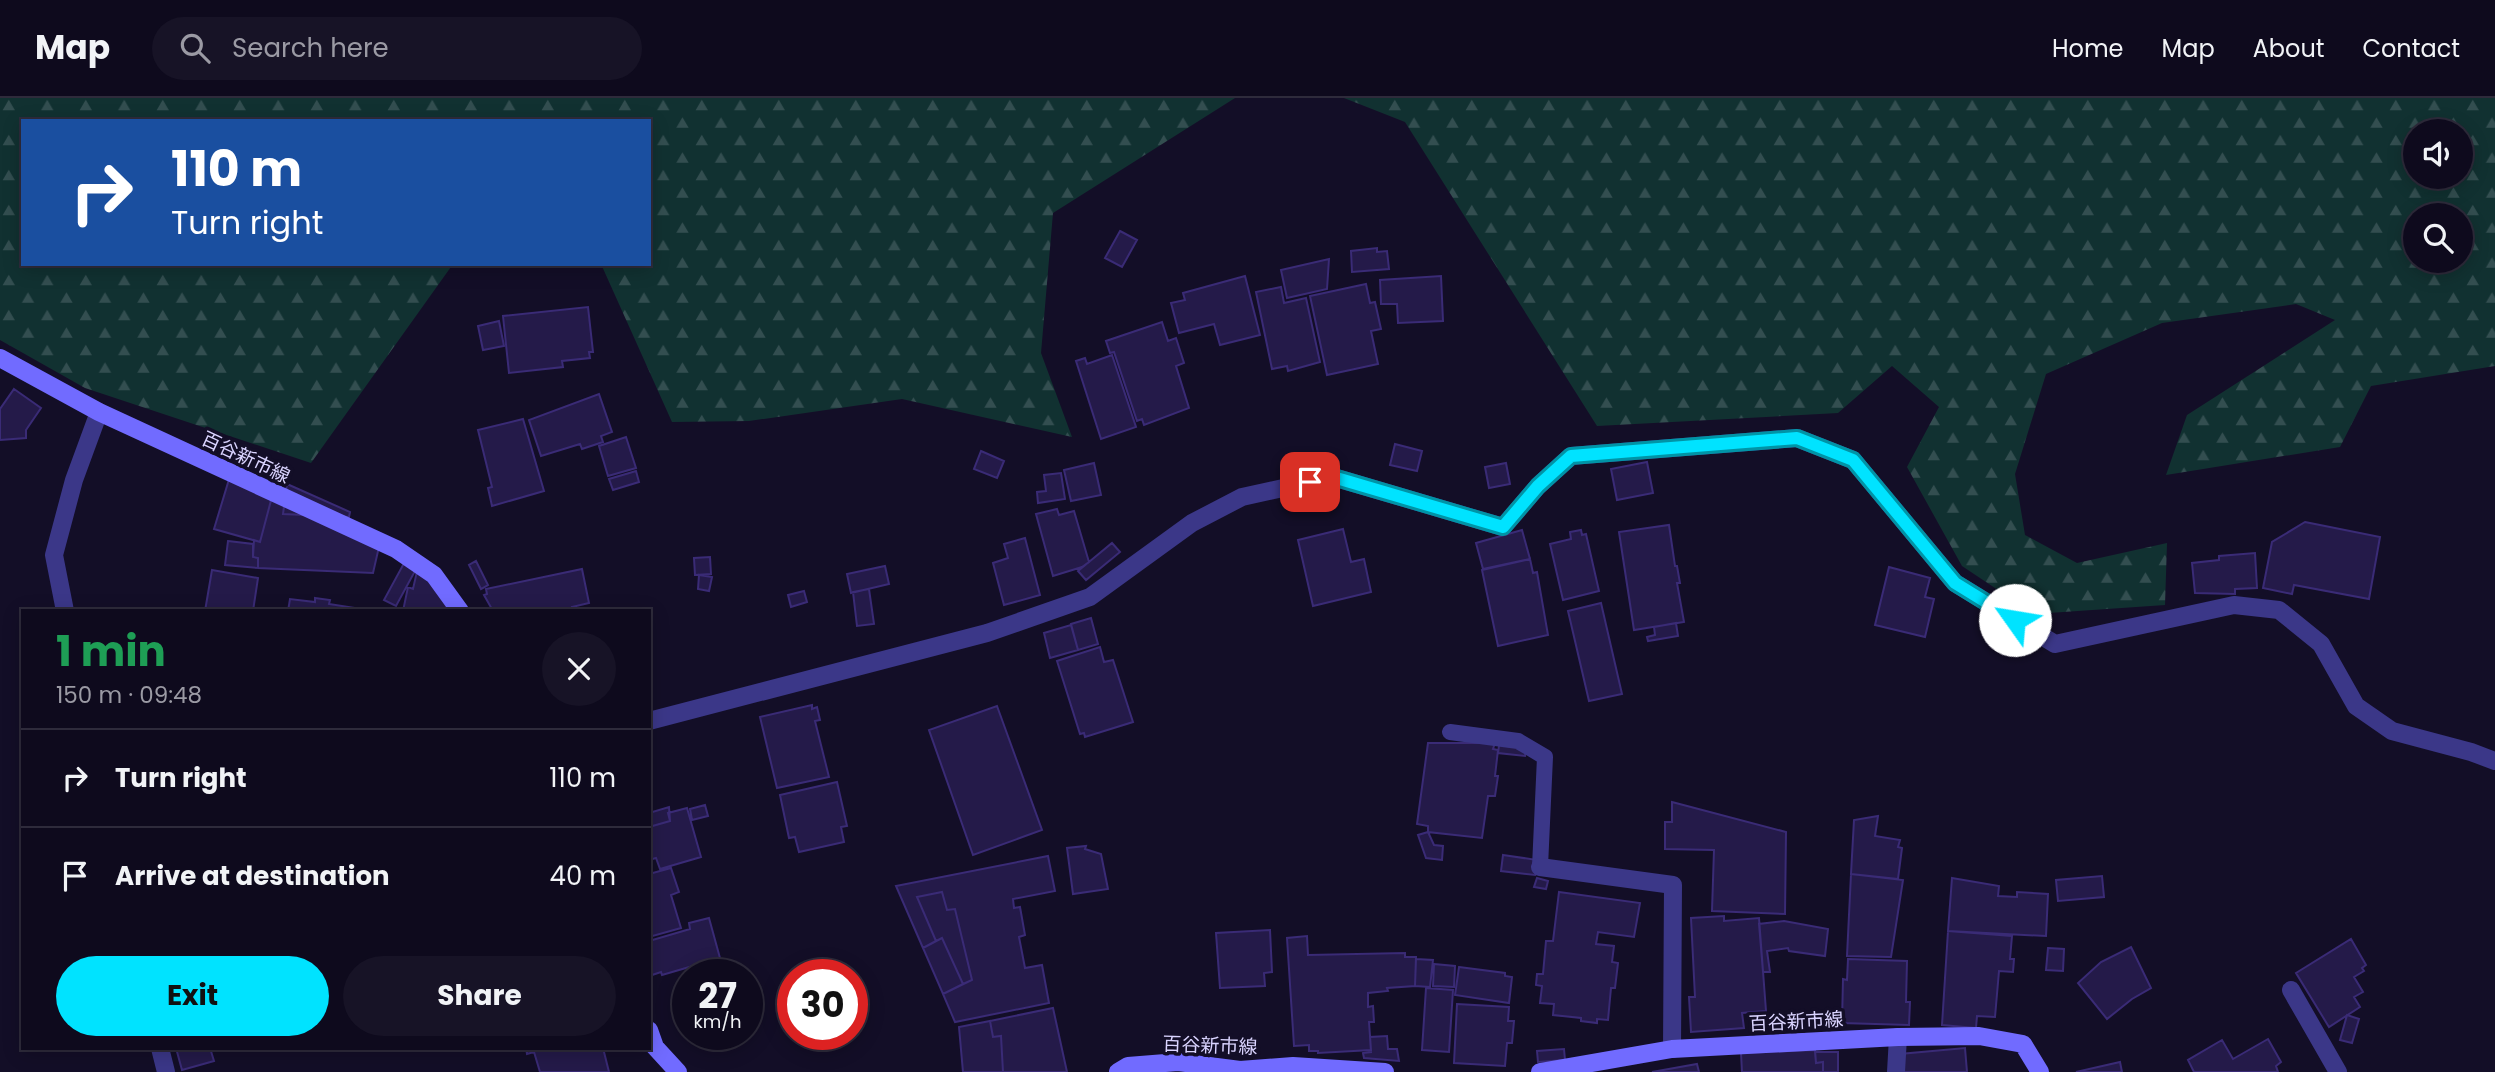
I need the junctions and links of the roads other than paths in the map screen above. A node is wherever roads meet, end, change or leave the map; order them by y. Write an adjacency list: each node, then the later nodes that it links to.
1 (0, 358): 2 (main road, 百谷新市線)
2 (99, 412): 3 (street); 4 (main road, 百谷新市線)
3 (65, 609)
4 (458, 609)
5 (651, 720): 7 (street)
6 (1450, 732): 8 (lane)
7 (2495, 761)
8 (1541, 867): 12 (street)
9 (2291, 990): 22 (street)
10 (651, 1035): 16 (main road)
11 (1898, 1037): 12 (main road, 百谷新市線); 20 (street); 21 (main road, 百谷新市線)
12 (1672, 1049): 19 (main road, 百谷新市線)
13 (160, 1050): 15 (street)
14 (1293, 1069): 17 (main road, 百谷新市線); 18 (main road, 百谷新市線)
15 (166, 1072)
16 (678, 1072)
17 (1118, 1072)
18 (1385, 1072)
19 (1540, 1072)
20 (1896, 1072)
21 (2040, 1072)
22 (2338, 1072)

